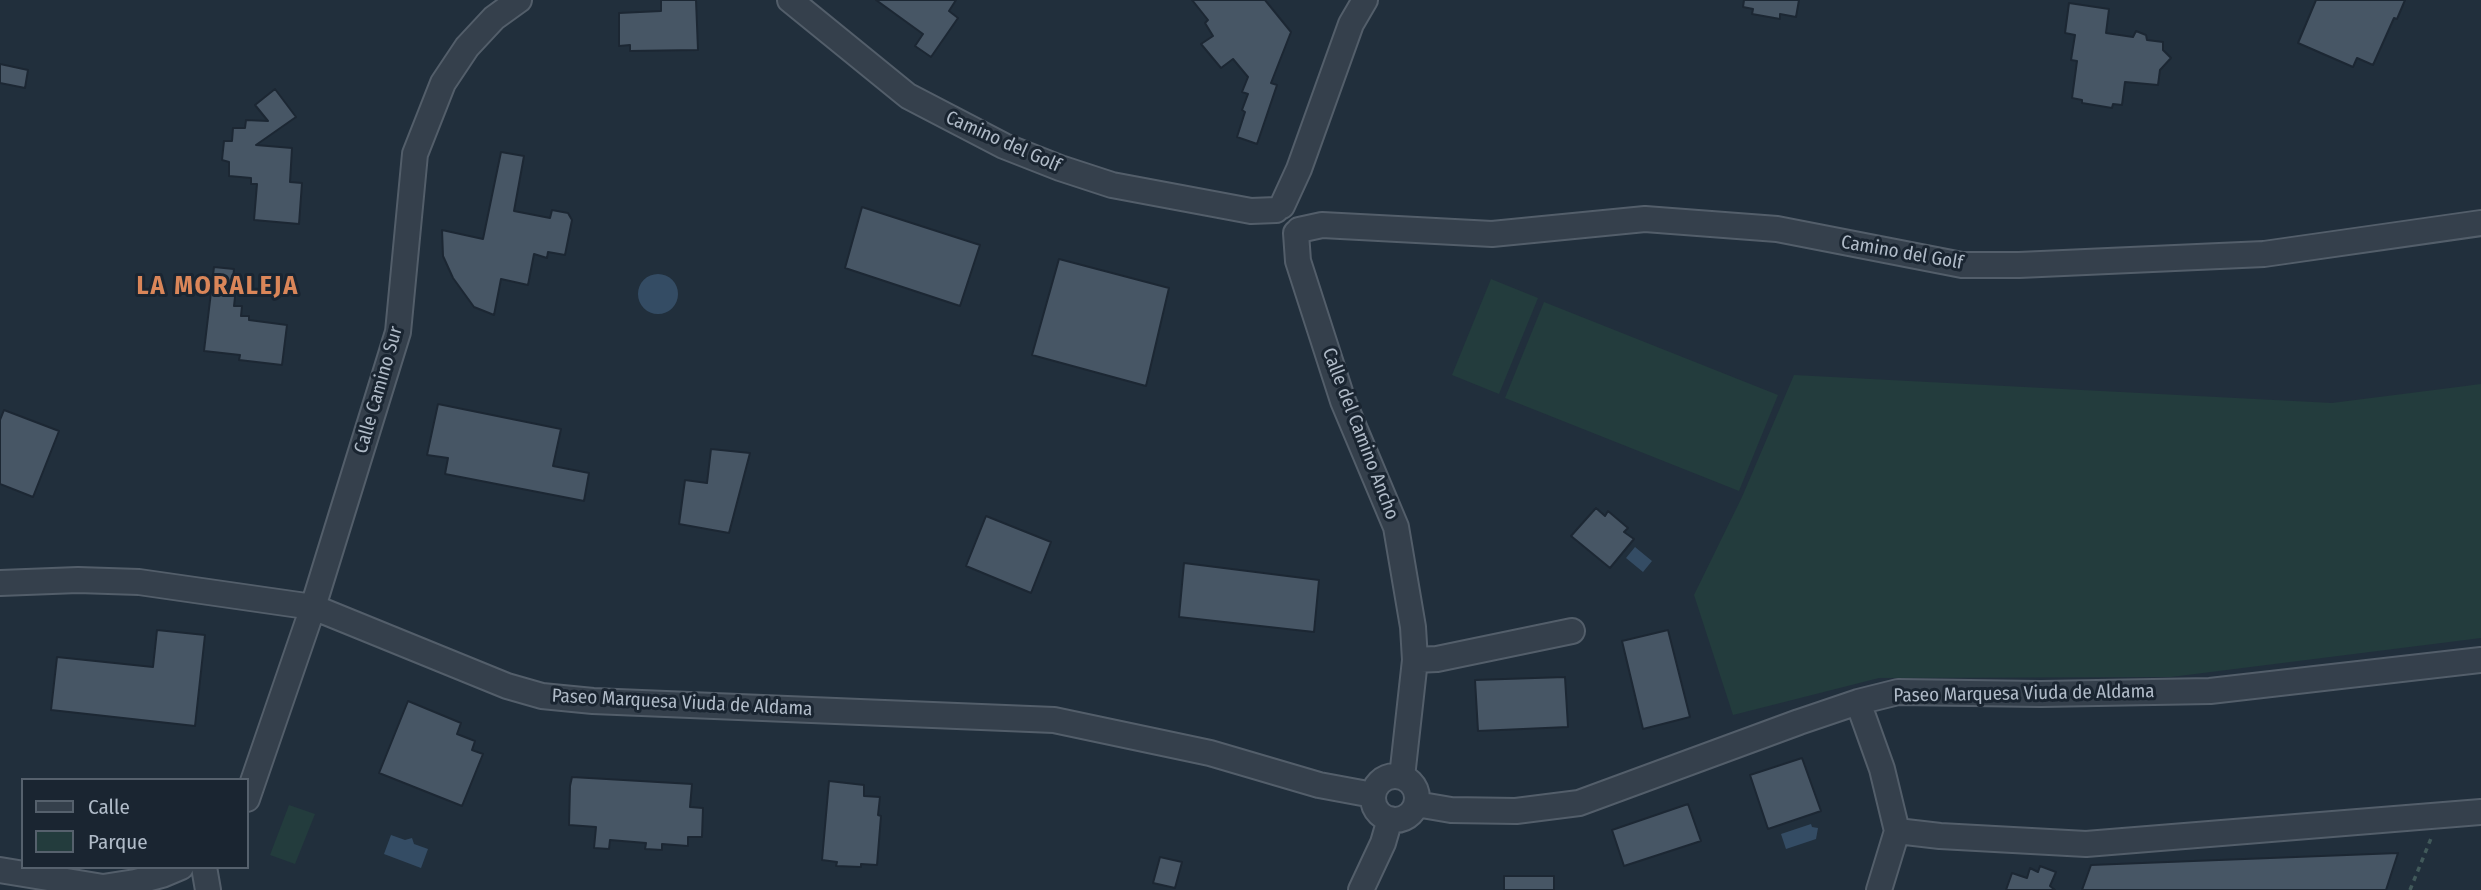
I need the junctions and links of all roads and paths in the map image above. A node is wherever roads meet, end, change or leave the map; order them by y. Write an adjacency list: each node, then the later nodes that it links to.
1 (519, 0): 7 (street, Calle Camino Sur)
2 (790, 0): 4 (street, Camino del Golf)
3 (1365, 0): 4 (street)
4 (1288, 219): 5 (street, Camino del Golf); 9 (street, Calle del Camino Ancho)
5 (2481, 222)
6 (0, 583): 7 (street, Paseo Marquesa Viuda de Aldama)
7 (313, 607): 13 (street, Paseo Marquesa Viuda de Aldama); 14 (street, Calle Camino Sur)
8 (1572, 631): 9 (street)
9 (1415, 660): 12 (street, Calle del Camino Ancho)
10 (2481, 660): 11 (street, Paseo Marquesa Viuda de Aldama)
11 (1858, 702): 15 (street, Paseo Marquesa Viuda de Aldama); 19 (street)
12 (1402, 777): 13 (street); 15 (street)
13 (1373, 795): 17 (street)
14 (248, 796)
15 (1416, 804): 17 (street)
16 (2481, 812): 19 (street)
17 (1390, 819): 24 (street)
18 (2435, 827): 26 (path)
19 (1897, 831): 25 (street)
20 (176, 869): 22 (street)
21 (204, 869): 23 (street)
22 (0, 870)
23 (208, 890)
24 (1361, 890)
25 (1879, 890)
26 (2410, 890)

